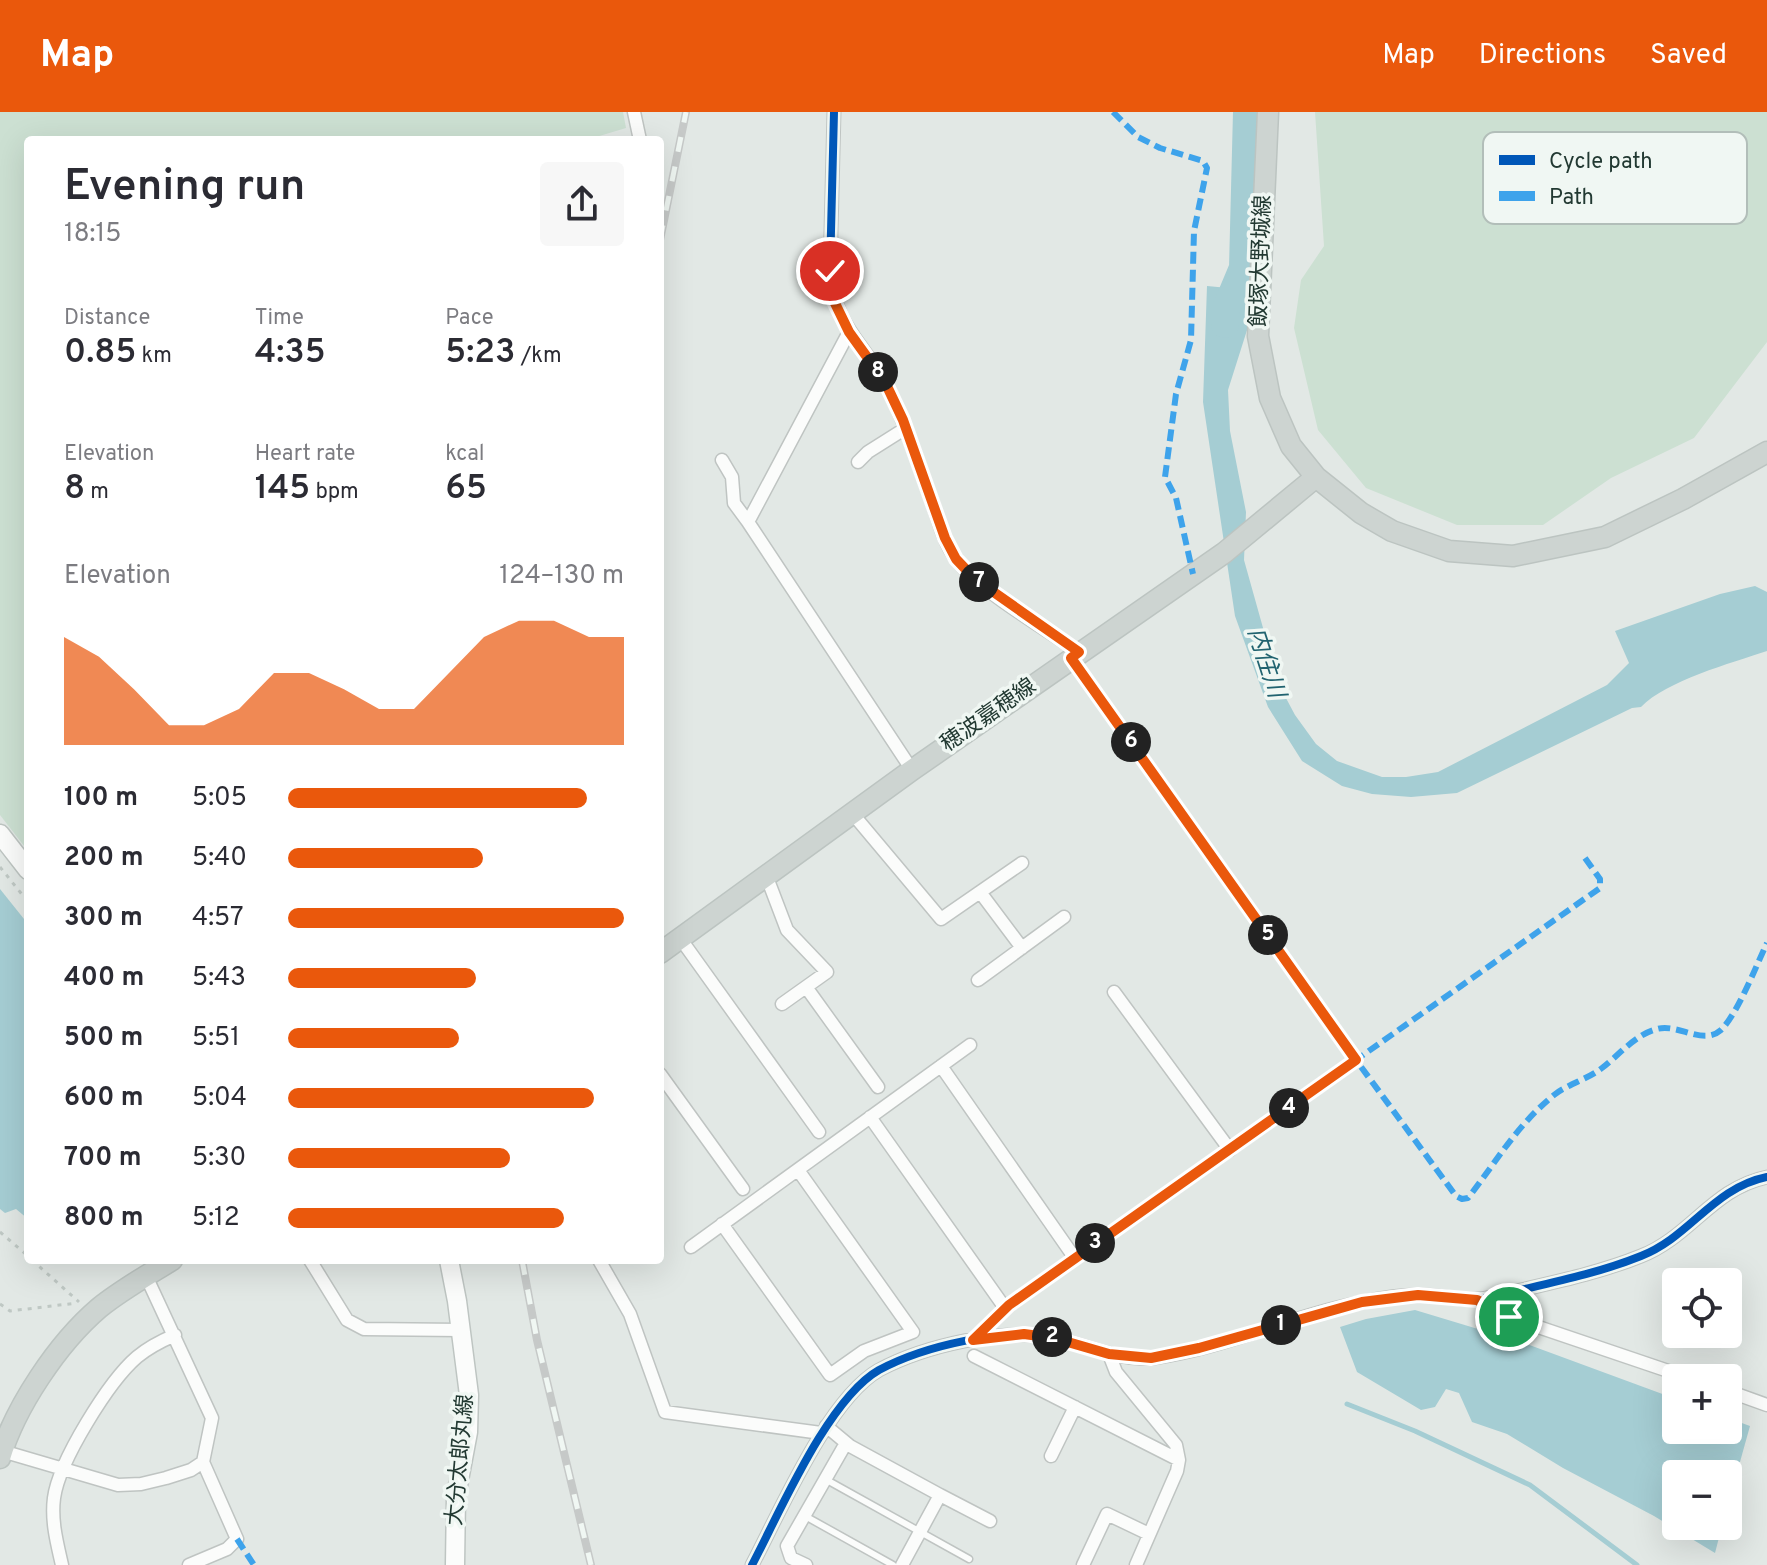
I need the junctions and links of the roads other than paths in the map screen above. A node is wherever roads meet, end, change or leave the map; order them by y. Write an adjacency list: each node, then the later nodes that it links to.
1 (634, 112): 4 (street)
2 (834, 112): 5 (street)
3 (1268, 112): 10 (main road, 飯塚大野城線)
4 (639, 136)
5 (849, 332): 6 (street); 11 (street)
6 (906, 428): 9 (street); 12 (street)
7 (1767, 452): 10 (main road, 飯塚大野城線)
8 (722, 460): 11 (street)
9 (858, 462)
10 (1316, 477): 12 (main road, 穂波嘉穂線)
11 (748, 522): 13 (street)
12 (1075, 655): 13 (main road, 穂波嘉穂線); 34 (street)
13 (912, 770): 14 (main road, 穂波嘉穂線)
14 (852, 813): 18 (main road, 穂波嘉穂線); 19 (street)
15 (0, 834): 17 (main road)
16 (1022, 863): 19 (street)
17 (24, 865)
18 (766, 875): 21 (main road, 穂波嘉穂線); 25 (street)
19 (980, 892): 22 (street)
20 (1064, 917): 22 (street)
21 (680, 938): 23 (main road, 穂波嘉穂線); 33 (street)
22 (1022, 948): 24 (street)
23 (664, 950)
24 (978, 980)
25 (806, 987): 27 (street); 31 (street)
26 (1114, 992): 34 (street)
27 (782, 1004)
28 (970, 1045): 29 (street)
29 (941, 1066): 32 (street); 40 (street)
30 (664, 1080): 37 (street)
31 (878, 1087)
32 (870, 1117): 35 (street); 47 (street)
33 (819, 1132)
34 (1230, 1150): 40 (street)
35 (798, 1170): 38 (street); 38 (street)
36 (1767, 1177): 46 (street)
37 (743, 1189)
38 (722, 1224): 39 (street)
39 (691, 1247)
40 (1074, 1257): 47 (street)
41 (166, 1264): 45 (main road)
42 (312, 1264): 48 (street)
43 (450, 1264): 48 (main road, 大分太郎丸線)
44 (601, 1264): 57 (street)
45 (146, 1276): 49 (street); 59 (main road)
46 (1477, 1300): 51 (street); 53 (street)
47 (1005, 1308): 50 (street)
48 (461, 1330): 73 (main road, 大分太郎丸線)
49 (175, 1335): 62 (street); 63 (street)
50 (973, 1340): 51 (street); 57 (street)
51 (1109, 1354): 61 (street)
52 (974, 1356): 56 (street)
53 (1662, 1369)
54 (1742, 1396): 55 (street)
55 (1767, 1405)
56 (1075, 1407): 60 (street); 61 (street)
57 (824, 1430): 58 (street); 74 (street)
58 (846, 1443): 64 (street); 65 (street)
59 (1, 1455): 63 (street)
60 (1051, 1456)
61 (1179, 1460): 69 (street)
62 (203, 1462): 63 (street); 72 (street)
63 (63, 1468): 71 (street)
64 (825, 1479): 66 (street); 68 (lane)
65 (940, 1495): 67 (street); 68 (street)
66 (805, 1516): 75 (street); 76 (lane)
67 (990, 1521)
68 (919, 1533): 70 (lane); 77 (street)
69 (1149, 1534): 78 (street); 79 (street)
70 (969, 1559)
71 (62, 1565)
72 (189, 1565)
73 (455, 1565)
74 (753, 1565)
75 (806, 1565)
76 (893, 1565)
77 (902, 1565)
78 (1083, 1565)
79 (1136, 1565)

